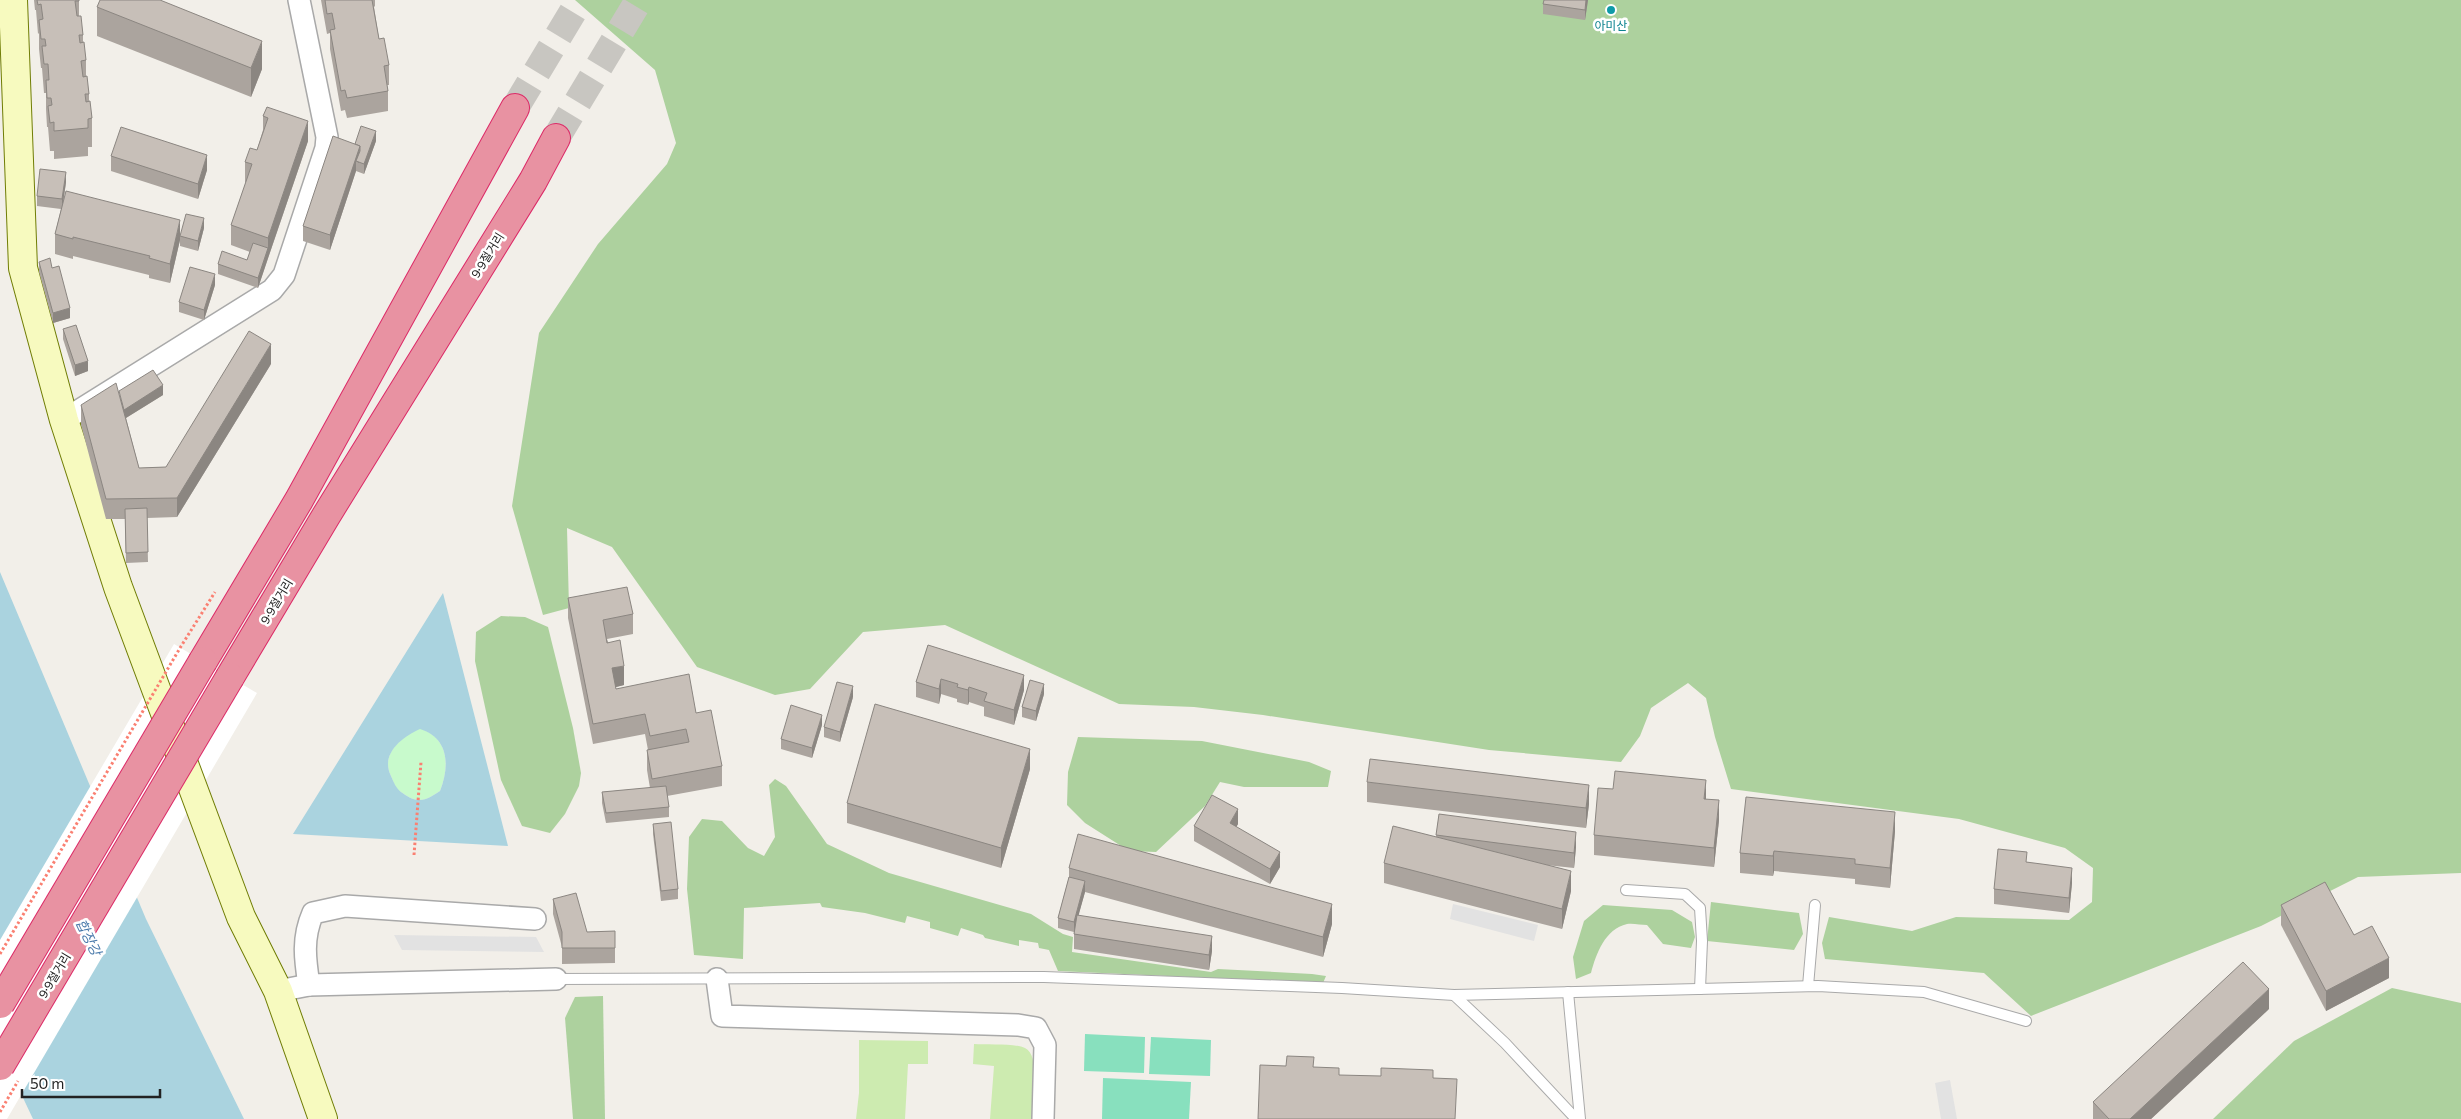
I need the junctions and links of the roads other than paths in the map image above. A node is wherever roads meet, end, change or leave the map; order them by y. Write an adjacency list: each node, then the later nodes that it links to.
1 (13, 0): 5 (street)
2 (299, 0): 5 (street)
3 (515, 108): 17 (highway, bridge)
4 (556, 138): 19 (highway, 9·9절거리, bridge)
5 (64, 420): 14 (street)
6 (1626, 890): 13 (lane)
7 (1815, 905): 12 (lane)
8 (535, 919): 11 (street)
9 (556, 979): 10 (lane); 11 (street)
10 (716, 979): 16 (lane); 21 (street)
11 (309, 985): 14 (street)
12 (1808, 986): 13 (lane); 18 (lane)
13 (1700, 989): 15 (lane)
14 (278, 991): 20 (street)
15 (1568, 992): 16 (lane); 23 (lane)
16 (1454, 995): 22 (lane)
17 (0, 1004)
18 (2026, 1021)
19 (0, 1066)
20 (323, 1119)
21 (1043, 1119)
22 (1576, 1119)
23 (1580, 1119)

